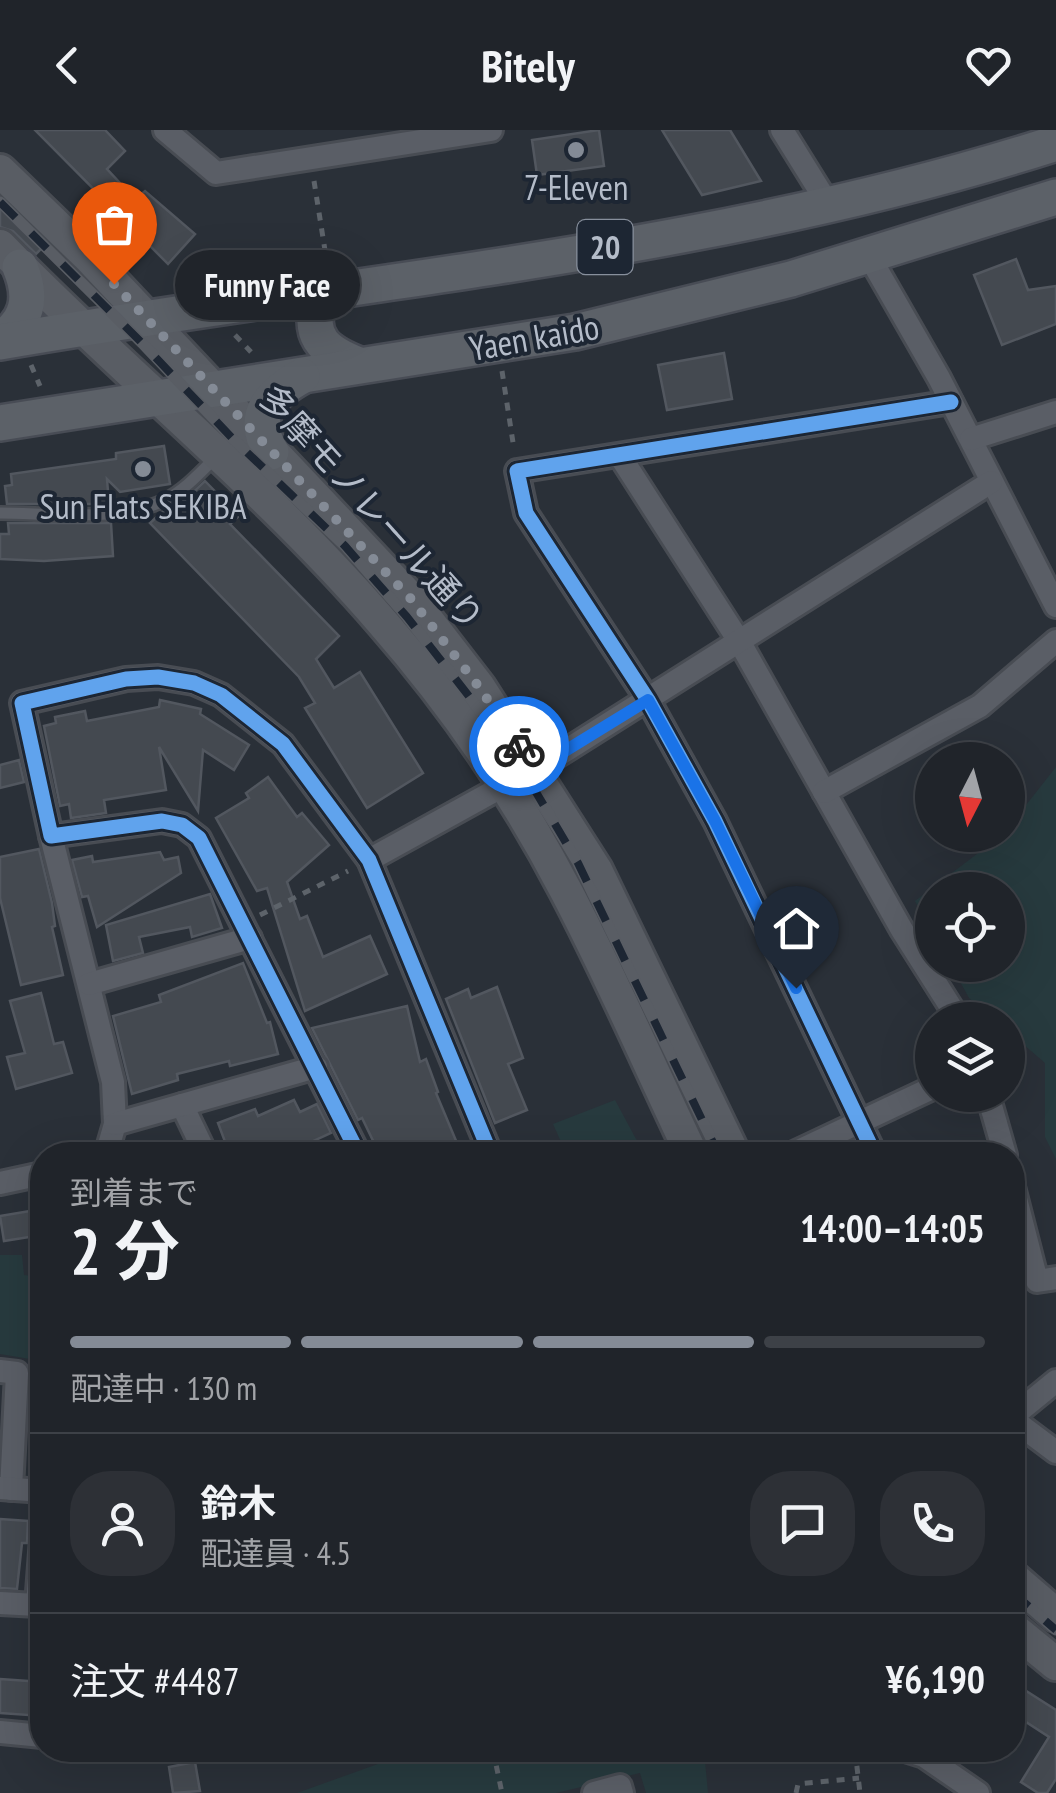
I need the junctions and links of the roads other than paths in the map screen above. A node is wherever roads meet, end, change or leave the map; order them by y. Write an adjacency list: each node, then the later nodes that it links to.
1 (165, 130): 2 (street)
2 (491, 130)
3 (782, 130): 7 (street)
4 (1056, 144): 7 (main road, 20)
5 (0, 171): 11 (main road, 多摩モノレール通り)
6 (1056, 196): 9 (main road, Yaen kaido / 20)
7 (828, 204): 10 (main road, 20)
8 (10, 256): 12 (main road, 多摩モノレール通り); 13 (main road)
9 (869, 256): 14 (main road, Yaen kaido / 20); 18 (street)
10 (332, 278): 11 (main road, 20); 14 (main road)
11 (147, 319): 12 (main road, 20); 16 (main road, 多摩モノレール通り)
12 (86, 328): 13 (main road, 20); 17 (main road, 多摩モノレール通り)
13 (0, 341)
14 (359, 365): 15 (main road, Yaen kaido / 20)
15 (307, 374): 16 (main road, Yaen kaido / 20); 22 (main road)
16 (210, 389): 17 (main road, Yaen kaido / 20); 22 (main road, 多摩モノレール通り)
17 (160, 397): 20 (main road, Yaen kaido / 20); 23 (main road, 多摩モノレール通り)
18 (952, 402): 21 (street); 24 (street)
19 (1056, 412): 21 (street)
20 (0, 423)
21 (971, 439): 25 (street)
22 (270, 452): 31 (main road, 多摩モノレール通り)
23 (219, 454): 26 (lane); 32 (main road, 多摩モノレール通り)
24 (620, 456): 28 (street); 30 (street)
25 (991, 482): 27 (street); 28 (street)
26 (0, 513)
27 (1056, 606)
28 (738, 641): 30 (street); 33 (street)
29 (1056, 641): 33 (street)
30 (648, 700): 31 (street); 43 (street)
31 (534, 770): 32 (street); 50 (main road, 多摩モノレール通り)
32 (505, 788): 35 (street); 49 (main road, 多摩モノレール通り)
33 (824, 792): 38 (street)
34 (51, 836): 35 (street); 36 (street); 37 (street)
35 (369, 860): 48 (street)
36 (247, 930): 37 (street); 39 (street)
37 (90, 984): 44 (street)
38 (948, 1002)
39 (316, 1068): 41 (street); 47 (street)
40 (915, 1096): 43 (street)
41 (182, 1105): 44 (street); 46 (street)
42 (993, 1112): 53 (street)
43 (860, 1122): 51 (street); 52 (street)
44 (114, 1124): 45 (street)
45 (109, 1142)
46 (200, 1142)
47 (353, 1142)
48 (486, 1142)
49 (686, 1142)
50 (728, 1142)
51 (818, 1142)
52 (870, 1142)
53 (1002, 1142)
54 (30, 1177): 55 (street)
55 (0, 1183)
56 (1025, 1234): 57 (street)
57 (1056, 1278)
58 (0, 1371): 63 (street)
59 (1056, 1380): 60 (street)
60 (1025, 1407)
61 (1025, 1428): 62 (street)
62 (1056, 1452)
63 (5, 1489): 64 (street)
64 (30, 1490)
65 (1025, 1589): 68 (main road)
66 (0, 1604): 67 (street)
67 (30, 1605)
68 (1056, 1615)
69 (1025, 1639): 70 (main road)
70 (1056, 1664)
71 (0, 1732): 72 (street)
72 (30, 1735)
73 (933, 1762): 76 (street)
74 (594, 1793): 75 (street)
75 (622, 1793)
76 (978, 1793)

